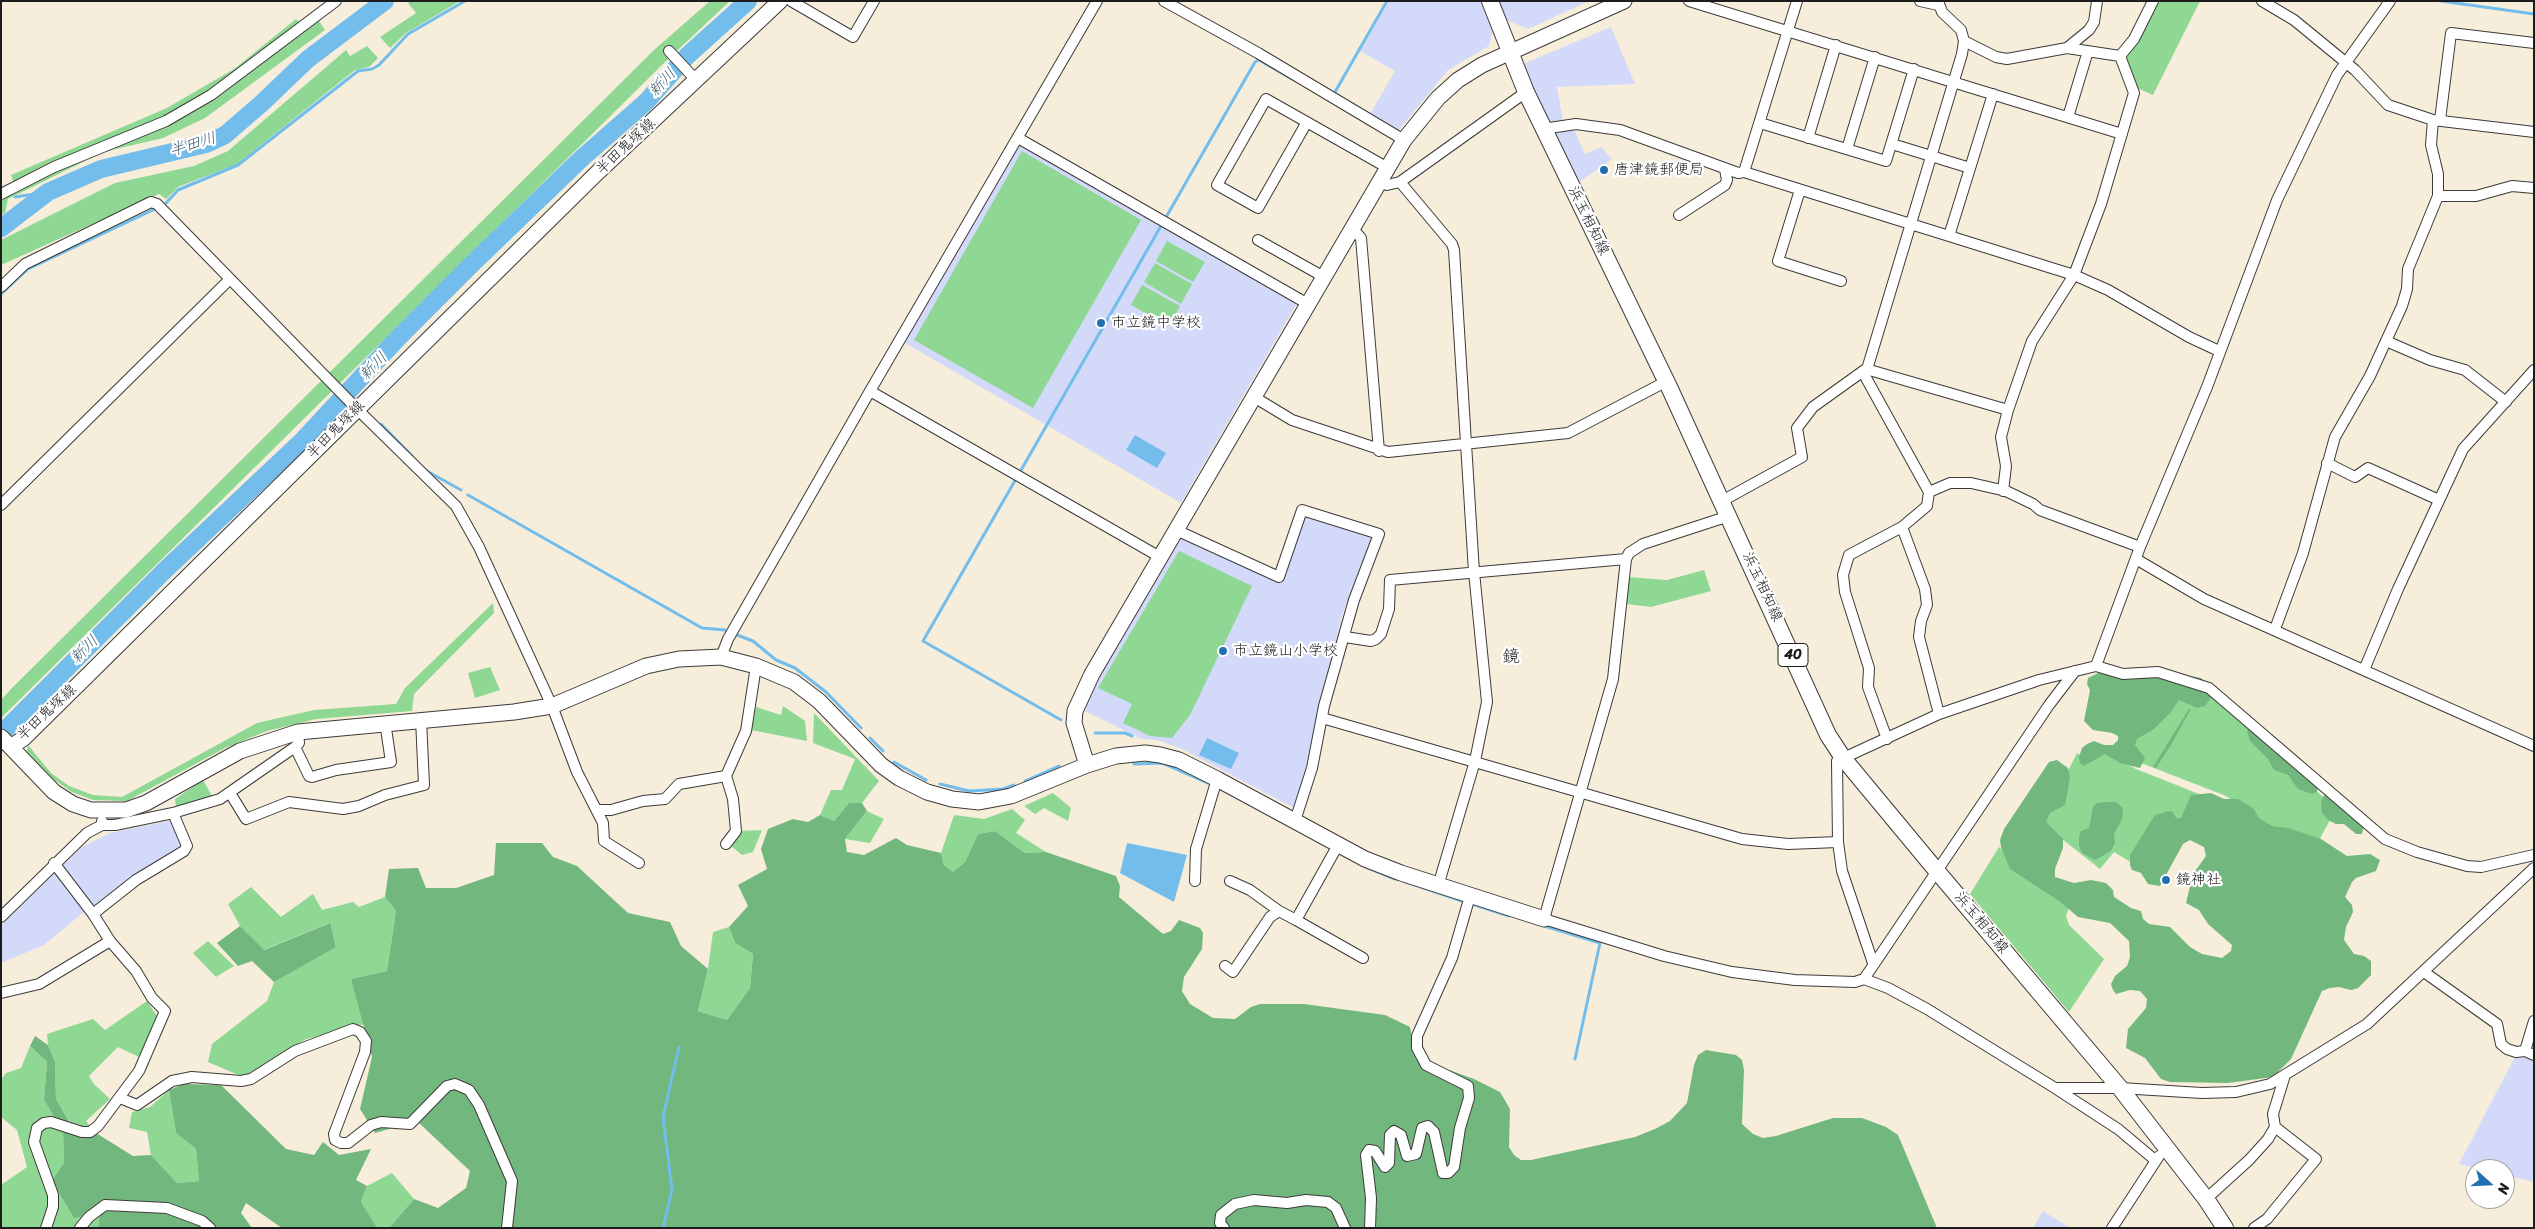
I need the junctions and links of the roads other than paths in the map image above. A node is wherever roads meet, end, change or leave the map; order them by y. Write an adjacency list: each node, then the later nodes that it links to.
1 (336, 1): 54 (street)
2 (780, 1): 29 (street, 半田鬼塚線)
3 (791, 1): 4 (street)
4 (874, 1)
5 (1097, 1): 40 (street)
6 (1164, 1): 42 (street)
7 (1490, 1): 24 (main road, 浜玉相知線 / 40)
8 (1624, 1): 24 (street)
9 (1689, 1): 17 (street)
10 (1798, 1): 17 (street)
11 (1920, 1): 16 (street)
12 (2097, 1): 21 (street)
13 (2153, 1): 25 (street)
14 (2262, 1): 27 (street)
15 (2390, 1): 27 (street)
16 (1938, 3): 18 (street)
17 (1789, 30): 20 (street); 36 (street)
18 (1964, 41): 21 (street); 30 (street)
19 (2534, 43): 34 (street)
20 (1836, 45): 26 (street); 41 (street)
21 (2068, 48): 23 (street)
22 (669, 51): 29 (street)
23 (2088, 51): 25 (street); 33 (street)
24 (1508, 52): 31 (main road, 浜玉相知線 / 40); 42 (street)
25 (2120, 56): 39 (street)
26 (1875, 57): 28 (street); 44 (street)
27 (2345, 62): 34 (street); 68 (street)
28 (1914, 69): 30 (street); 43 (street)
29 (694, 78): 75 (street, 半田鬼塚線)
30 (1954, 81): 32 (street); 45 (street)
31 (1526, 92): 37 (main road, 浜玉相知線 / 40); 51 (street)
32 (1993, 94): 33 (street); 47 (street)
33 (2068, 117): 39 (street)
34 (2437, 120): 38 (street); 55 (street)
35 (1307, 122): 35 (street); 46 (street)
36 (1760, 123): 41 (street); 49 (street)
37 (1544, 129): 48 (street); 71 (main road, 浜玉相知線 / 40)
38 (2534, 132)
39 (2122, 134): 61 (street)
40 (1018, 138): 66 (street); 72 (street)
41 (1808, 138): 44 (street)
42 (1404, 140): 46 (street)
43 (1892, 144): 44 (street); 45 (street)
44 (1846, 149)
45 (1932, 156): 47 (street); 57 (street)
46 (1388, 168): 50 (street)
47 (1970, 168): 59 (street)
48 (1725, 169): 49 (street); 56 (street)
49 (1744, 172): 53 (street)
50 (1380, 181): 51 (street); 58 (street)
51 (1400, 182): 77 (street)
52 (2534, 188): 55 (street)
53 (1800, 190): 57 (street); 64 (street)
54 (1, 194)
55 (2438, 196): 67 (street)
56 (1679, 215)
57 (1911, 224): 59 (street); 69 (street)
58 (1352, 228): 62 (street); 78 (street)
59 (1949, 236): 61 (street)
60 (1258, 240): 62 (street)
61 (2074, 275): 68 (street); 76 (street)
62 (1324, 277): 66 (street)
63 (230, 279): 65 (street); 75 (street); 83 (street)
64 (1841, 281)
65 (1, 287)
66 (1308, 304): 73 (street)
67 (2386, 341): 74 (street); 79 (street)
68 (2220, 351): 87 (street)
69 (1866, 369): 76 (street); 81 (street); 84 (street)
70 (2534, 370): 74 (street)
71 (1667, 381): 77 (street); 84 (main road, 浜玉相知線 / 40)
72 (870, 391): 88 (street); 94 (street)
73 (1254, 397): 78 (street); 86 (street)
74 (2506, 402): 82 (street)
75 (355, 408): 99 (street); 106 (street, 半田鬼塚線)
76 (2008, 410): 80 (street)
77 (1466, 444): 78 (street); 91 (street)
78 (1379, 450)
79 (2327, 463): 82 (street); 92 (street)
80 (2003, 490): 81 (street); 87 (street)
81 (1929, 492): 85 (street)
82 (2439, 500): 97 (street)
83 (1, 505)
84 (1726, 508): 89 (street); 109 (main road, 浜玉相知線 / 40)
85 (1902, 527): 100 (street); 105 (street)
86 (1176, 530): 88 (street); 93 (street)
87 (2140, 547): 90 (street)
88 (1160, 557): 111 (street)
89 (1626, 559): 91 (street); 114 (street)
90 (2136, 559): 92 (street); 96 (street)
91 (1474, 572): 93 (street); 110 (street)
92 (2275, 629): 97 (street)
93 (1345, 637): 101 (street)
94 (721, 657): 95 (street); 99 (street)
95 (756, 666): 111 (street); 112 (street)
96 (2096, 666): 98 (street); 123 (street)
97 (2364, 670): 107 (street)
98 (2075, 671): 100 (street); 127 (street)
99 (552, 706): 102 (street); 116 (street)
100 (1939, 714): 105 (street)
101 (1322, 718): 110 (street); 119 (street)
102 (421, 719): 103 (street); 115 (street)
103 (385, 722): 104 (street); 108 (street)
104 (298, 732): 108 (street); 118 (street)
105 (1887, 739): 109 (street)
106 (7, 742): 118 (street)
107 (2534, 746)
108 (295, 747): 115 (street)
109 (1843, 758): 120 (street); 127 (main road, 浜玉相知線 / 40)
110 (1474, 761): 114 (street); 130 (street)
111 (1087, 765): 113 (street)
112 (726, 776): 116 (street); 121 (street)
113 (1217, 779): 119 (street); 129 (street)
114 (1582, 791): 120 (street); 135 (street)
115 (230, 793): 117 (street)
116 (598, 810): 125 (street)
117 (173, 813): 118 (street); 133 (street)
118 (103, 818): 124 (street)
119 (1295, 821): 122 (street)
120 (1838, 842): 139 (street)
121 (726, 844)
122 (1338, 845): 130 (street); 136 (street)
123 (2534, 855)
124 (54, 863): 133 (street); 134 (street)
125 (639, 863)
126 (2534, 868): 141 (street)
127 (1936, 870): 139 (street); 148 (main road, 浜玉相知線 / 40)
128 (1230, 881): 132 (street)
129 (1195, 882)
130 (1438, 886): 131 (street)
131 (1470, 896): 135 (street); 160 (street)
132 (1280, 911): 136 (street); 140 (street)
133 (93, 914): 137 (street)
134 (1, 917)
135 (1544, 919): 142 (street)
136 (1296, 920): 138 (street)
137 (110, 941): 143 (street); 149 (street)
138 (1363, 958)
139 (1873, 963): 142 (street)
140 (1225, 966)
141 (2424, 972): 145 (street); 146 (street)
142 (1864, 979): 147 (street)
143 (1, 993)
144 (2534, 1021): 145 (street)
145 (2529, 1053)
146 (2285, 1075): 148 (street); 150 (street)
147 (2055, 1088): 148 (street); 152 (street)
148 (2120, 1088): 151 (main road, 浜玉相知線 / 40)
149 (120, 1098): 154 (street); 157 (street)
150 (2275, 1127): 153 (street); 163 (street)
151 (2166, 1147): 152 (street); 153 (main road, 浜玉相知線 / 40)
152 (2155, 1160): 161 (street)
153 (2206, 1200): 162 (main road, 浜玉相知線 / 40)
154 (46, 1228)
155 (80, 1228): 156 (street)
156 (210, 1228)
157 (508, 1228)
158 (1224, 1228): 159 (street)
159 (1345, 1228)
160 (1370, 1228)
161 (2112, 1228)
162 (2225, 1228)
163 (2254, 1228)

